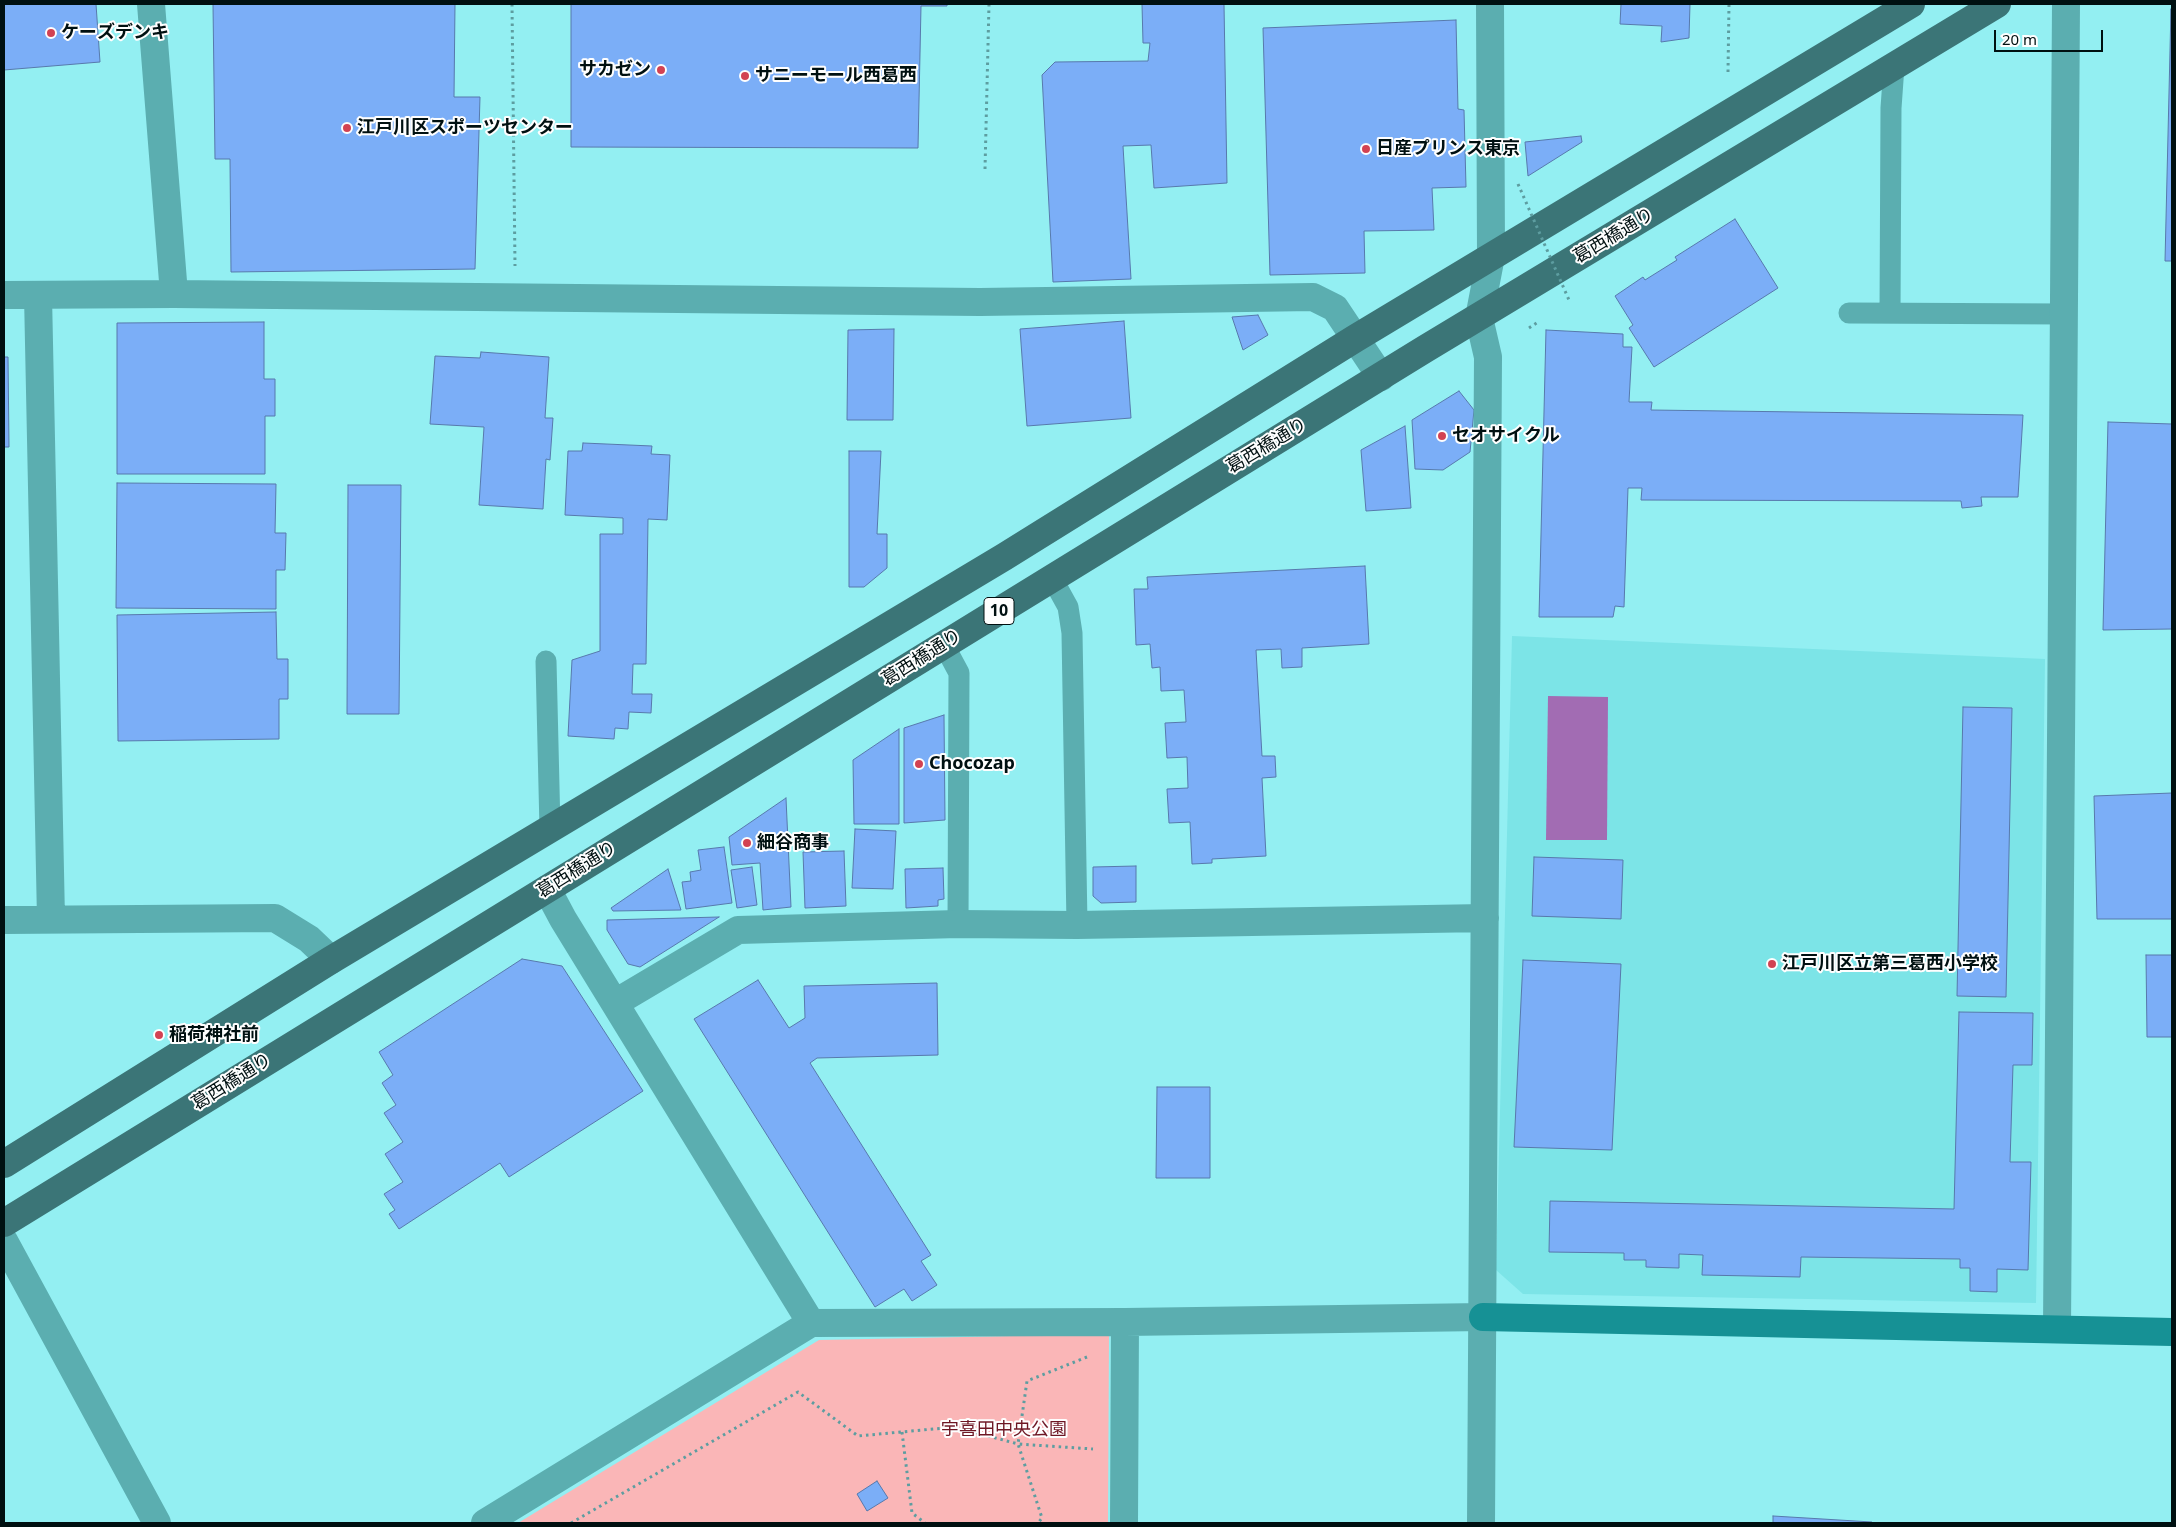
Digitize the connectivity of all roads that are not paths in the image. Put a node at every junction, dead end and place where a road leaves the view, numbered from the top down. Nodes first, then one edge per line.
1 (151, 4) edge
2 (1490, 4) edge
3 (1911, 4) edge
4 (1997, 4) edge
5 (2066, 4) edge
6 (1894, 66) junction
7 (1491, 256) junction
8 (174, 294) junction
9 (4, 295) edge
10 (38, 295) junction
11 (1849, 313) dead end
12 (1890, 313) junction
13 (2065, 314) junction
14 (1480, 318) junction
15 (1356, 338) junction
16 (1381, 377) junction
17 (1052, 578) junction
18 (944, 645) junction
19 (546, 661) dead end
20 (550, 829) junction
21 (547, 889) junction
22 (1485, 918) junction
23 (51, 919) junction
24 (4, 920) edge
25 (958, 924) junction
26 (1077, 925) junction
27 (331, 960) junction
28 (616, 1003) junction
29 (4, 1164) edge
30 (4, 1223) edge
31 (4, 1241) edge
32 (1484, 1317) junction
33 (1125, 1322) junction
34 (811, 1323) junction
35 (2058, 1329) junction
36 (2172, 1332) edge
37 (157, 1523) edge
38 (485, 1523) edge
39 (1124, 1523) edge
40 (1481, 1523) edge

1 - 8 street
2 - 7 street
3 - 7 main road, 10
4 - 6 main road, 葛西橋通り / 10
5 - 13 street
6 - 12 lane
6 - 14 main road, 葛西橋通り / 10
7 - 14 street
7 - 15 main road, 10
8 - 10 street
8 - 15 street
9 - 10 street
10 - 23 street
11 - 12 lane
12 - 13 lane
13 - 35 street
14 - 16 main road, 葛西橋通り / 10
14 - 22 street
15 - 16 street
15 - 20 main road, 10
16 - 17 main road, 葛西橋通り / 10
17 - 18 main road, 葛西橋通り / 10
17 - 26 lane
18 - 21 main road, 葛西橋通り / 10
18 - 25 lane
19 - 20 lane
20 - 27 main road, 10
21 - 28 street
21 - 30 main road, 葛西橋通り / 10
22 - 26 street
22 - 32 street
23 - 24 street
23 - 27 street
25 - 26 street
25 - 28 street
27 - 29 main road, 10
28 - 34 street
31 - 37 street
32 - 33 street
32 - 35 street
32 - 40 street
33 - 34 street
33 - 39 street
34 - 38 street
35 - 36 street

